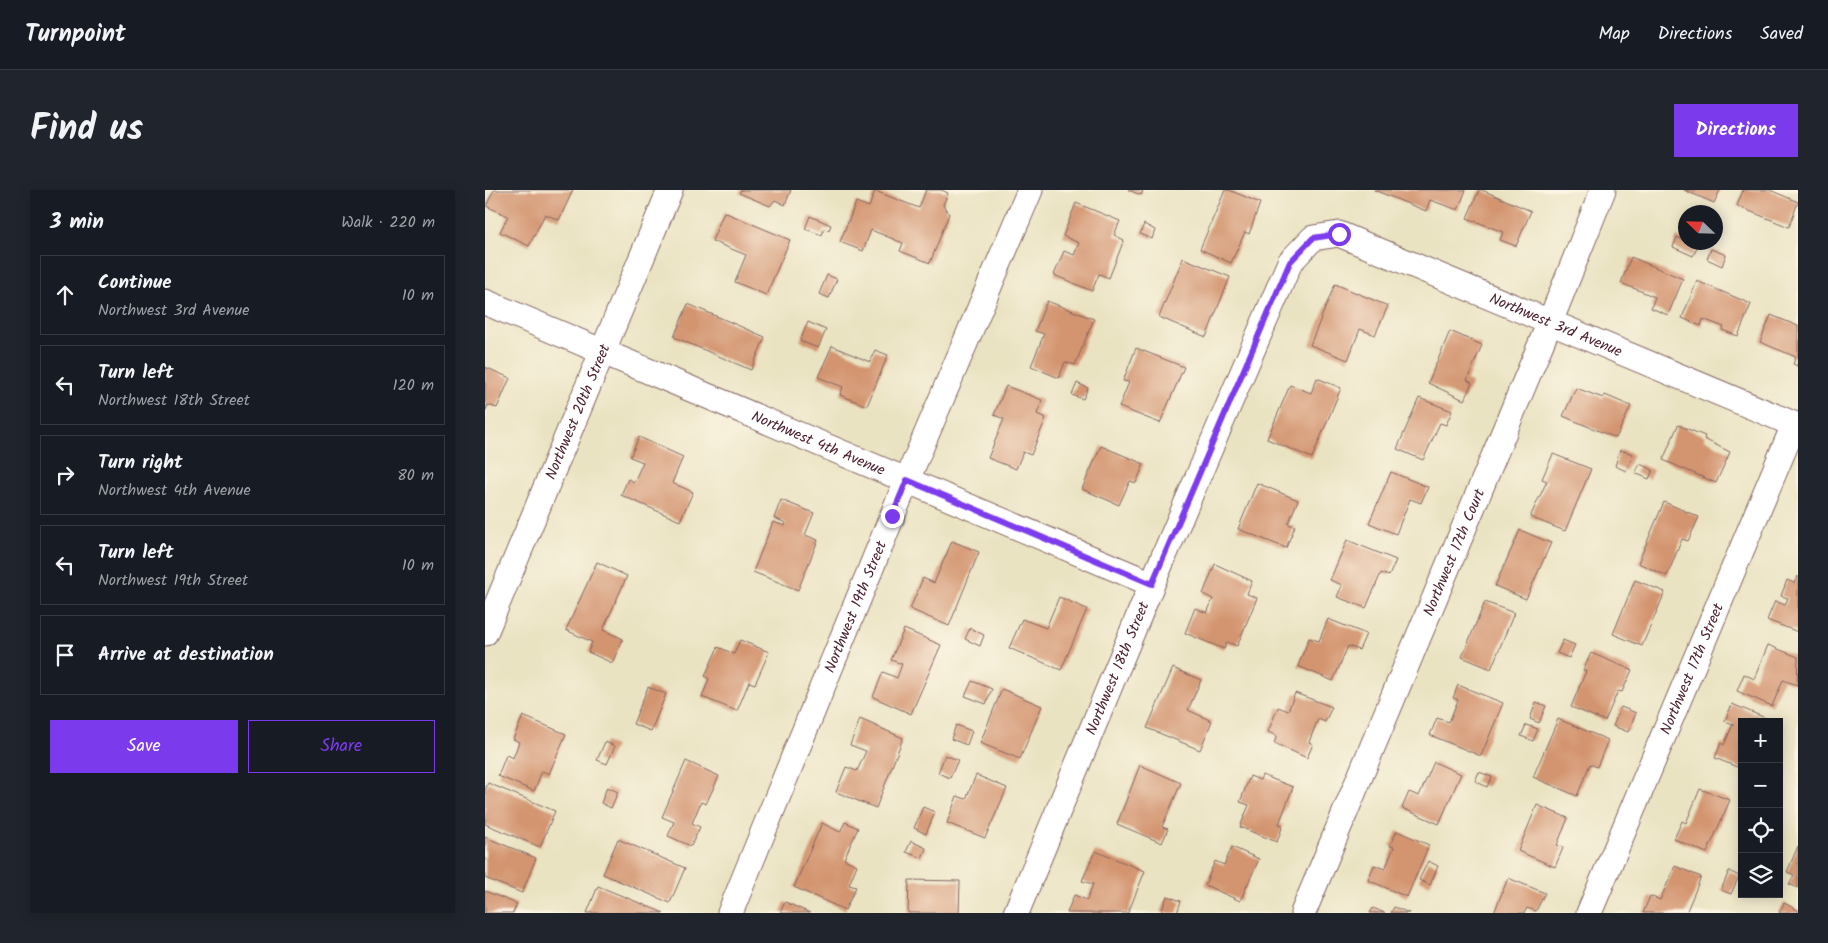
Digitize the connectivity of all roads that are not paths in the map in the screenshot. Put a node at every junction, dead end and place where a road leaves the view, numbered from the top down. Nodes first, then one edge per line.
1 (669, 190) edge
2 (1030, 190) edge
3 (1603, 190) edge
4 (1313, 238) joint
5 (485, 302) edge
6 (1550, 322) junction
7 (602, 351) junction
8 (1796, 426) edge
9 (907, 480) junction
10 (1152, 584) junction
11 (485, 633) edge
12 (730, 913) edge
13 (1016, 913) edge
14 (1303, 913) edge
15 (1589, 913) edge

1 - 7 street, Northwest 20th Street
2 - 9 street, Northwest 19th Street
3 - 6 street, Northwest 17th Court
4 - 6 street, Northwest 3rd Avenue
4 - 10 street, Northwest 18th Street
5 - 7 street, Northwest 4th Avenue
6 - 8 street, Northwest 3rd Avenue
6 - 14 street, Northwest 17th Court
7 - 9 street, Northwest 4th Avenue
7 - 11 street, Northwest 20th Street
8 - 15 street, Northwest 17th Street
9 - 10 street, Northwest 4th Avenue
9 - 12 street, Northwest 19th Street
10 - 13 street, Northwest 18th Street

